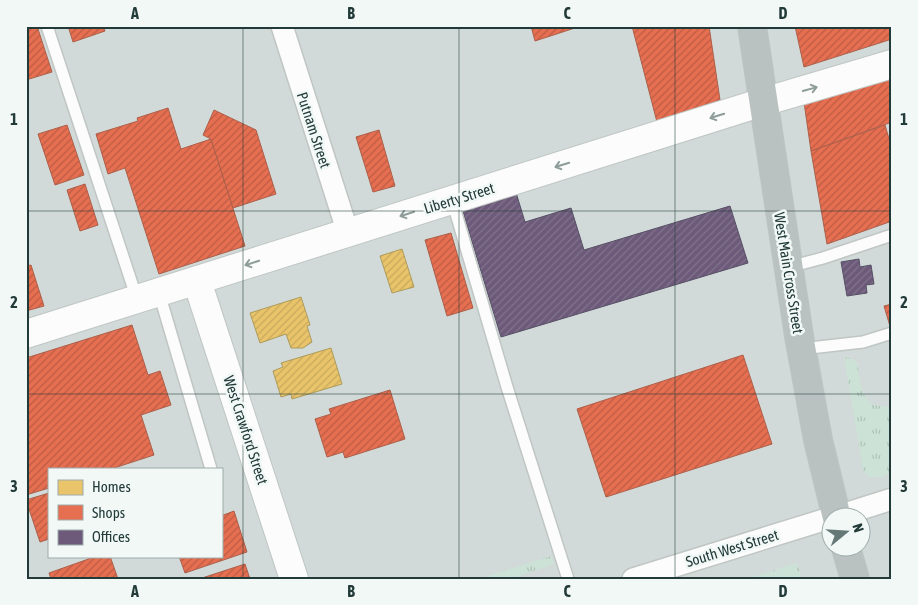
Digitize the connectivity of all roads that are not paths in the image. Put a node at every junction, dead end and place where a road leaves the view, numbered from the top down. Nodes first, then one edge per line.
1 (47, 26) edge
2 (282, 26) edge
3 (752, 26) edge
4 (892, 64) edge
5 (763, 102) junction
6 (452, 200) junction
7 (348, 233) junction
8 (892, 235) edge
9 (789, 268) junction
10 (198, 281) junction
11 (148, 296) junction
12 (892, 333) edge
13 (26, 334) edge
14 (802, 349) junction
15 (211, 468) edge
16 (892, 499) edge
17 (832, 508) edge
18 (863, 508) edge
19 (820, 521) edge
20 (849, 558) edge
21 (294, 579) edge
22 (568, 579) edge
23 (633, 579) edge
24 (855, 579) edge

1 - 11 lane
2 - 7 street, Putnam Street
3 - 5 highway, West Main Cross Street
5 -> 4 street, Liberty Street
5 -> 6 street, Liberty Street
5 - 9 highway, West Main Cross Street
6 -> 7 street, Liberty Street
6 - 22 lane
7 -> 10 street, Liberty Street
8 - 9 lane
9 - 14 highway, West Main Cross Street
10 - 11 street, Liberty Street
10 - 21 street, West Crawford Street
11 - 13 street, Liberty Street
11 - 15 lane
12 - 14 lane
14 - 17 highway, West Main Cross Street
16 - 18 street, South West Street
19 - 23 street, South West Street
20 - 24 highway

